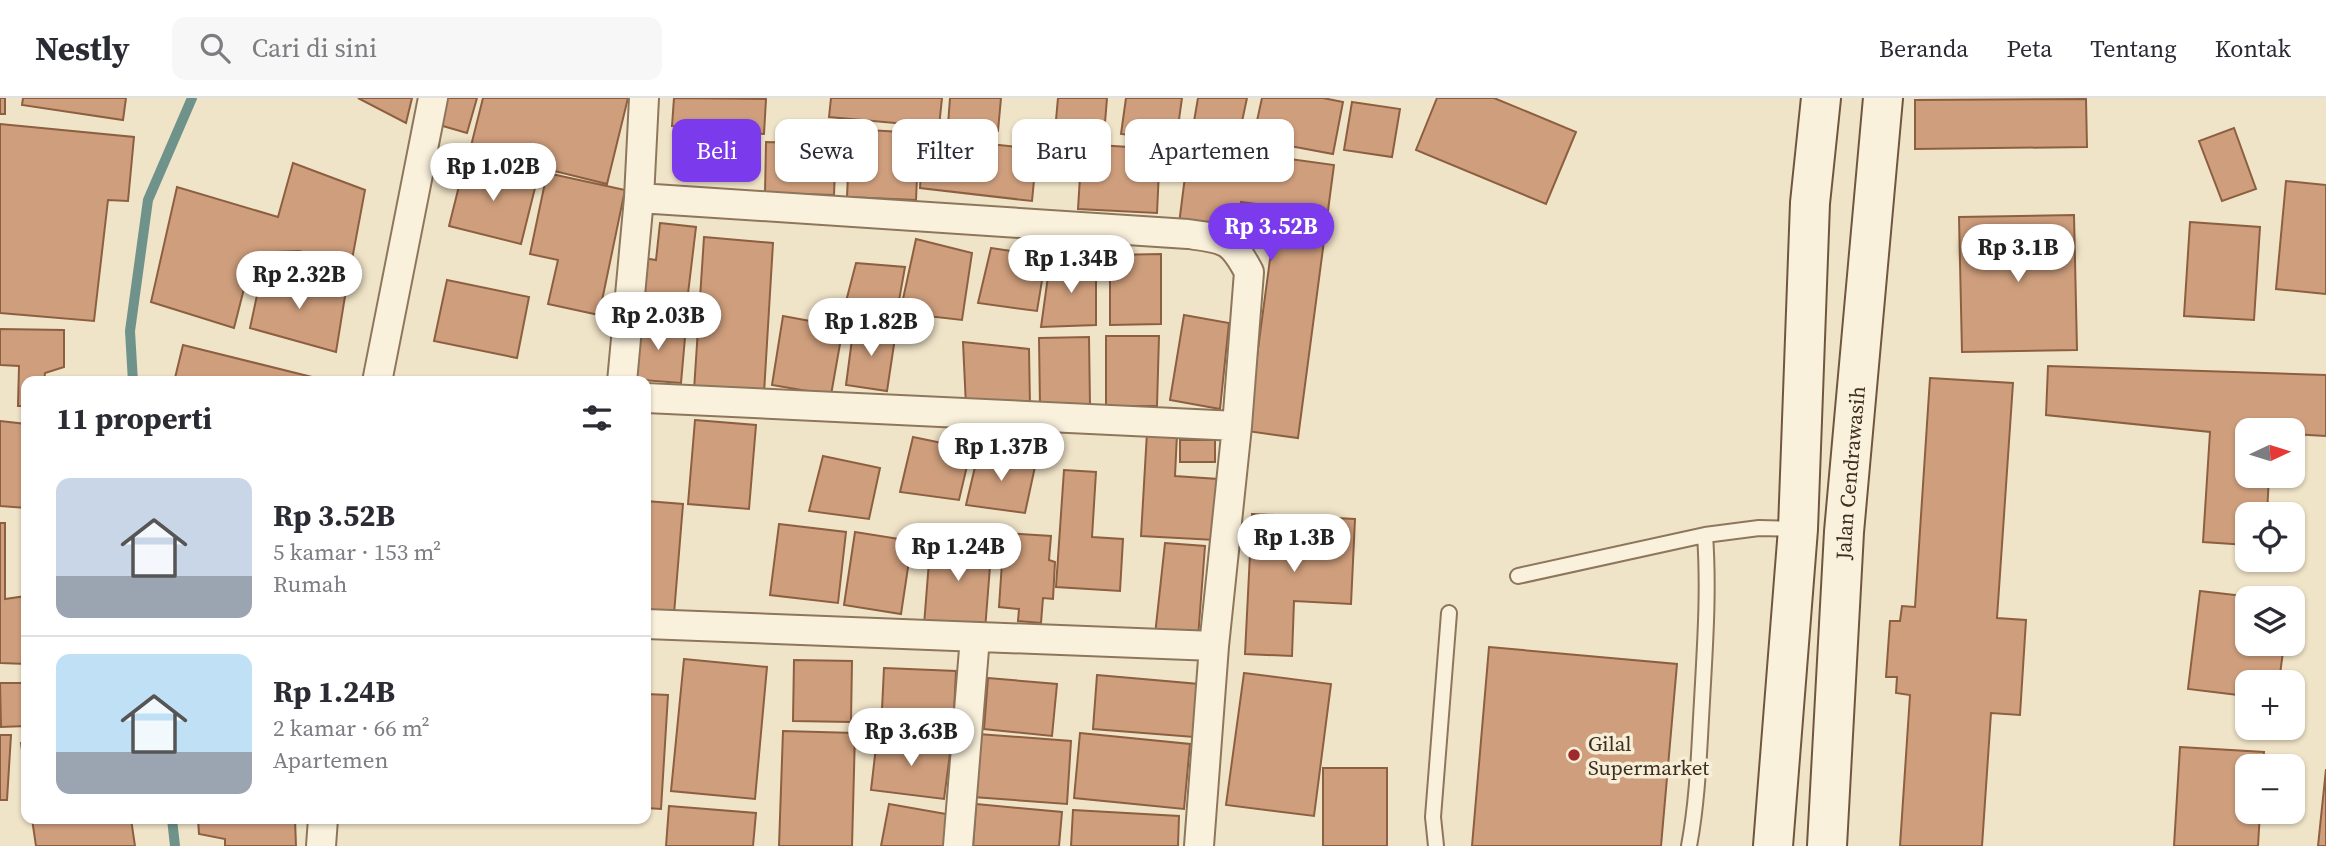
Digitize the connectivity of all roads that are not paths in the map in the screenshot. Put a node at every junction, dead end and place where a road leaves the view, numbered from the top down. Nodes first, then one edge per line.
1 (433, 98) edge
2 (644, 98) edge
3 (1821, 98) edge
4 (1883, 98) edge
5 (639, 198) junction
6 (378, 376) edge
7 (623, 376) edge
8 (651, 398) edge
9 (1237, 426) junction
10 (1798, 529) junction
11 (1705, 535) junction
12 (1518, 576) dead end
13 (1449, 613) dead end
14 (651, 624) edge
15 (975, 637) junction
16 (1214, 646) junction
17 (1781, 729) junction
18 (1832, 738) junction
19 (323, 824) edge
20 (321, 846) edge
21 (958, 846) edge
22 (1199, 846) edge
23 (1436, 846) edge
24 (1689, 846) edge
25 (1773, 846) edge
26 (1827, 846) edge

1 - 6 street
2 - 5 street
3 - 10 main road
4 - 18 main road, Jalan Cendrawasih
5 - 7 street
5 - 9 street
8 - 9 street
9 - 16 street
10 - 11 lane
10 - 17 main road
11 - 12 lane
11 - 24 lane
13 - 23 lane
14 - 15 street
15 - 16 street
15 - 21 street
16 - 22 street
17 - 18 main road
17 - 25 main road
18 - 26 main road, Jalan Cendrawasih
19 - 20 street

